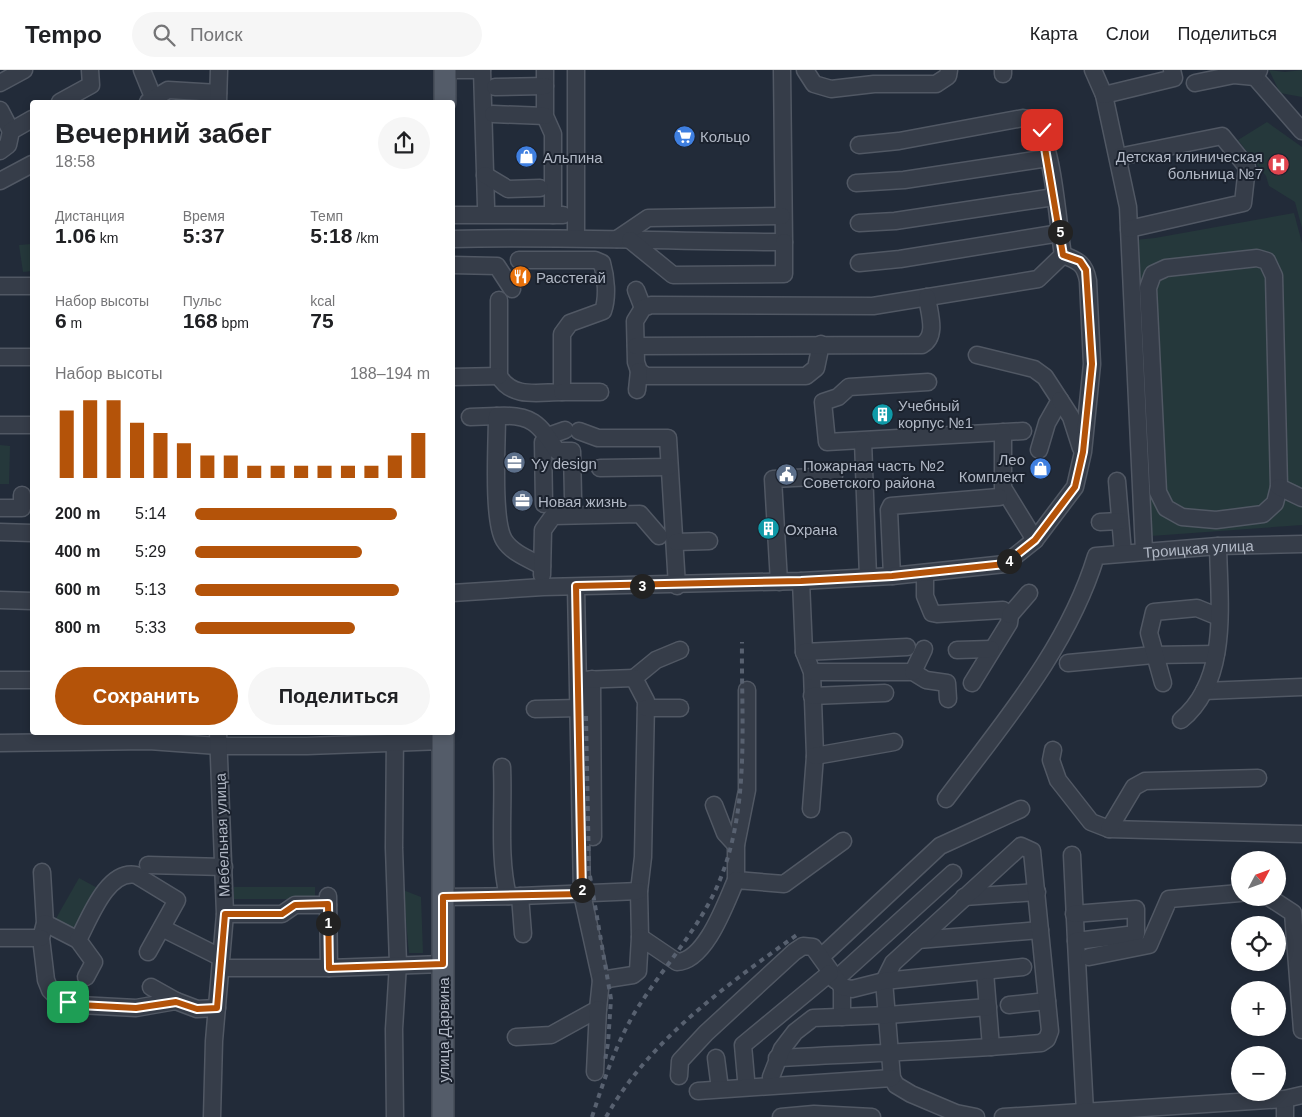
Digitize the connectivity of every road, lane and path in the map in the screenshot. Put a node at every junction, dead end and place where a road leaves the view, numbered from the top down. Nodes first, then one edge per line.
1 (24, 70) edge
2 (90, 70) edge
3 (142, 70) edge
4 (219, 70) edge
5 (445, 70) edge
6 (482, 70) edge
7 (576, 70) edge
8 (782, 70) edge
9 (805, 70) edge
10 (949, 70) edge
11 (1093, 70) edge
12 (1172, 70) edge
13 (1257, 74) edge
14 (875, 77) edge
15 (545, 78) edge
16 (0, 83) edge
17 (1196, 83) dead end
18 (495, 87) dead end
19 (1104, 95) junction
20 (218, 98) edge
21 (63, 100) edge
22 (153, 100) edge
23 (154, 100) edge
24 (445, 100) edge
25 (0, 110) edge
26 (493, 114) dead end
27 (545, 116) junction
28 (30, 120) edge
29 (11, 131) junction
30 (1302, 131) edge
31 (859, 145) dead end
32 (0, 151) edge
33 (1118, 157) junction
34 (1048, 158) junction
35 (30, 165) edge
36 (485, 175) junction
37 (0, 181) edge
38 (856, 183) dead end
39 (540, 188) dead end
40 (1054, 197) junction
41 (486, 206) dead end
42 (455, 215) edge
43 (552, 215) junction
44 (576, 215) junction
45 (782, 216) junction
46 (859, 222) dead end
47 (1128, 229) junction
48 (1060, 233) junction
49 (576, 238) junction
50 (623, 239) junction
51 (455, 240) edge
52 (784, 242) junction
53 (1063, 255) junction
54 (519, 260) dead end
55 (859, 263) dead end
56 (455, 265) edge
57 (0, 286) edge
58 (30, 286) edge
59 (512, 289) dead end
60 (636, 290) dead end
61 (927, 297) junction
62 (499, 300) dead end
63 (643, 308) junction
64 (821, 344) junction
65 (636, 346) junction
66 (977, 355) dead end
67 (0, 357) edge
68 (30, 357) edge
69 (640, 371) junction
70 (499, 376) junction
71 (455, 377) edge
72 (928, 382) dead end
73 (637, 390) dead end
74 (562, 392) junction
75 (600, 392) dead end
76 (1060, 400) junction
77 (497, 416) junction
78 (470, 417) dead end
79 (0, 425) edge
80 (30, 425) edge
81 (1023, 431) dead end
82 (1003, 432) junction
83 (548, 436) junction
84 (863, 441) junction
85 (1039, 450) dead end
86 (1083, 452) junction
87 (669, 467) junction
88 (600, 468) dead end
89 (834, 476) dead end
90 (1117, 481) dead end
91 (1279, 487) junction
92 (22, 495) dead end
93 (573, 497) dead end
94 (999, 497) dead end
95 (1302, 498) edge
96 (544, 504) dead end
97 (0, 508) edge
98 (1120, 520) junction
99 (1100, 522) dead end
100 (0, 532) edge
101 (30, 533) edge
102 (658, 536) dead end
103 (1035, 540) junction
104 (709, 541) dead end
105 (676, 542) junction
106 (1302, 544) edge
107 (1218, 546) junction
108 (1144, 551) junction
109 (1123, 553) junction
110 (542, 566) junction
111 (924, 573) junction
112 (892, 576) junction
113 (868, 577) junction
114 (801, 581) junction
115 (779, 582) junction
116 (576, 586) junction
117 (677, 586) junction
118 (542, 587) junction
119 (1028, 593) dead end
120 (455, 594) edge
121 (0, 600) edge
122 (30, 601) edge
123 (1010, 615) junction
124 (1219, 617) junction
125 (907, 647) dead end
126 (924, 649) dead end
127 (992, 649) junction
128 (680, 650) dead end
129 (956, 650) dead end
130 (804, 652) junction
131 (1216, 654) junction
132 (1153, 655) junction
133 (1068, 663) dead end
134 (812, 672) junction
135 (912, 672) junction
136 (634, 678) junction
137 (585, 679) junction
138 (0, 680) edge
139 (30, 680) edge
140 (972, 683) dead end
141 (1163, 683) dead end
142 (1302, 687) edge
143 (747, 690) dead end
144 (1204, 691) junction
145 (885, 693) dead end
146 (812, 696) junction
147 (948, 699) dead end
148 (579, 708) junction
149 (646, 708) junction
150 (680, 708) dead end
151 (535, 709) dead end
152 (1182, 720) dead end
153 (395, 737) edge
154 (443, 737) edge
155 (218, 739) edge
156 (894, 742) dead end
157 (0, 743) edge
158 (1053, 750) dead end
159 (815, 756) junction
160 (502, 767) dead end
161 (1258, 778) dead end
162 (946, 799) dead end
163 (714, 806) dead end
164 (811, 809) dead end
165 (1021, 809) dead end
166 (1109, 829) junction
167 (1302, 834) edge
168 (593, 837) dead end
169 (843, 841) dead end
170 (736, 845) junction
171 (1072, 855) dead end
172 (148, 865) dead end
173 (224, 867) junction
174 (42, 872) dead end
175 (953, 873) dead end
176 (736, 880) junction
177 (639, 890) junction
178 (1037, 892) junction
179 (582, 894) junction
180 (1231, 894) edge
181 (514, 896) junction
182 (443, 897) junction
183 (964, 897) junction
184 (1297, 910) edge
185 (225, 914) junction
186 (1074, 914) junction
187 (162, 928) junction
188 (1040, 930) junction
189 (43, 931) junction
190 (523, 934) dead end
191 (640, 937) junction
192 (0, 938) edge
193 (78, 940) junction
194 (918, 940) junction
195 (1076, 941) junction
196 (148, 952) dead end
197 (821, 957) junction
198 (1090, 957) dead end
199 (225, 962) junction
200 (398, 964) junction
201 (443, 964) junction
202 (1023, 967) dead end
203 (329, 968) junction
204 (985, 972) junction
205 (86, 977) dead end
206 (1300, 979) edge
207 (601, 980) junction
208 (836, 980) junction
209 (884, 981) junction
210 (151, 987) dead end
211 (1047, 1001) junction
212 (176, 1002) junction
213 (1008, 1006) dead end
214 (988, 1007) junction
215 (217, 1008) junction
216 (598, 1009) junction
217 (888, 1015) junction
218 (842, 1017) junction
219 (1302, 1030) edge
220 (516, 1037) dead end
221 (990, 1047) junction
222 (890, 1052) junction
223 (716, 1058) dead end
224 (777, 1058) junction
225 (595, 1072) dead end
226 (679, 1076) dead end
227 (771, 1077) dead end
228 (892, 1078) junction
229 (746, 1079) dead end
230 (720, 1089) junction
231 (698, 1091) dead end
232 (1302, 1095) edge
233 (1286, 1099) edge
234 (1259, 1101) edge
235 (1285, 1101) edge
236 (1085, 1112) junction
237 (1104, 1113) edge
238 (955, 1115) edge
239 (1038, 1115) edge
240 (212, 1117) edge
241 (395, 1117) edge
242 (442, 1117) edge
243 (781, 1117) edge
244 (872, 1117) edge
245 (976, 1117) edge
246 (1003, 1117) edge
247 (1285, 1117) edge

1 - 16 street
2 - 21 street
3 - 22 street
4 - 20 street
5 - 6 street
5 - 24 main road
6 - 36 street
7 - 44 street
8 - 45 street
9 - 14 street
10 - 14 street
11 - 19 street
12 - 19 street
13 - 17 street
13 - 30 street
15 - 18 street
15 - 27 street
19 - 33 street
20 - 23 street
25 - 29 street
26 - 27 street
27 - 43 street
28 - 29 street
29 - 32 street
31 - 34 street
33 - 47 street
33 - 47 street
34 - 38 street
34 - 40 street
35 - 37 street
36 - 39 street
36 - 41 street
40 - 46 street
40 - 48 street
42 - 43 street
43 - 44 street
44 - 49 street
45 - 50 street
45 - 52 street
47 - 108 street
48 - 53 street
48 - 55 street
49 - 50 street
49 - 51 street
50 - 52 street
50 - 52 street
53 - 61 street
53 - 86 street
54 - 74 street
56 - 59 street
57 - 58 street
60 - 63 street
61 - 63 street
61 - 64 street
62 - 70 street
63 - 65 street
64 - 65 street
64 - 69 street
65 - 69 street
66 - 76 street
67 - 68 street
69 - 73 street
70 - 71 street
70 - 74 street
72 - 84 street
74 - 75 street
76 - 85 street
76 - 86 street
77 - 78 street
77 - 83 street
77 - 110 street
79 - 80 street
81 - 82 street
82 - 84 street
82 - 103 street
83 - 87 street
83 - 93 street
83 - 96 street
84 - 113 street
86 - 103 street
87 - 88 street
87 - 105 street
89 - 115 street
90 - 98 street
91 - 91 street
91 - 95 street
92 - 97 street
94 - 112 street
98 - 99 street
98 - 109 street
100 - 101 street
102 - 110 street
103 - 111 street
104 - 105 street
105 - 117 street
106 - 107 street, Троицкая улица
107 - 108 street, Троицкая улица
107 - 124 street
108 - 109 street, Троицкая улица
109 - 162 street, Троицкая улица
110 - 118 street
111 - 112 street
111 - 123 street
112 - 113 street
113 - 114 street
114 - 115 street
114 - 130 street
115 - 117 street
116 - 117 street
116 - 118 street
116 - 137 street
118 - 120 street
119 - 123 street
121 - 122 street
123 - 127 street
124 - 131 street
124 - 132 street
125 - 130 street
126 - 135 street
127 - 129 street
127 - 140 street
128 - 136 street
130 - 134 street
131 - 132 street
131 - 144 street
132 - 133 street
132 - 141 street
134 - 135 street
134 - 146 street
135 - 147 street
136 - 137 street
136 - 149 street
137 - 148 street
137 - 168 street
138 - 139 street
142 - 144 street
143 - 170 street
144 - 152 street
145 - 146 street
146 - 159 street
148 - 151 street
148 - 179 street
149 - 150 street
149 - 177 street
153 - 154 street
153 - 155 street
153 - 200 street
154 - 182 main road, улица Дарвина
155 - 157 street
155 - 173 street, Мебельная улица
156 - 159 street
158 - 166 street
159 - 164 street
160 - 181 street
161 - 166 street
163 - 170 street
165 - 197 street
166 - 167 street
169 - 176 street
170 - 176 street
171 - 186 street
172 - 173 street
173 - 185 street, Мебельная улица
174 - 189 street
175 - 208 street
176 - 191 street
177 - 179 street
177 - 191 street
178 - 183 street
178 - 183 street
178 - 188 street
179 - 181 street
179 - 207 street
180 - 198 street
181 - 182 street
181 - 190 street
182 - 201 main road, улица Дарвина
183 - 194 street
184 - 206 street
185 - 199 street, Мебельная улица
185 - 203 street
186 - 195 street
186 - 195 street
187 - 193 street
187 - 196 street
187 - 199 street
188 - 194 street
188 - 211 street
189 - 192 street
189 - 193 street
189 - 212 street
191 - 207 street
193 - 205 street
194 - 209 street
195 - 236 street
197 - 208 street
197 - 226 street
199 - 203 street
199 - 215 street, Мебельная улица
200 - 201 street
200 - 203 street
200 - 241 street
201 - 242 main road, улица Дарвина
202 - 204 street
204 - 209 street
204 - 214 street
206 - 219 street
207 - 216 street
208 - 209 street
208 - 218 street
208 - 229 street
209 - 217 street
210 - 212 street
211 - 213 street
211 - 221 street
212 - 215 street
214 - 217 street
214 - 221 street
215 - 240 street, Мебельная улица
216 - 220 street
216 - 225 street
217 - 218 street
217 - 222 street
218 - 224 street
221 - 222 street
222 - 224 street
222 - 228 street
223 - 230 street
224 - 227 street
228 - 230 street
228 - 238 street
230 - 231 street
232 - 233 street
234 - 237 street
235 - 247 street
236 - 237 street
236 - 239 street
238 - 245 street
239 - 246 street
243 - 244 street

